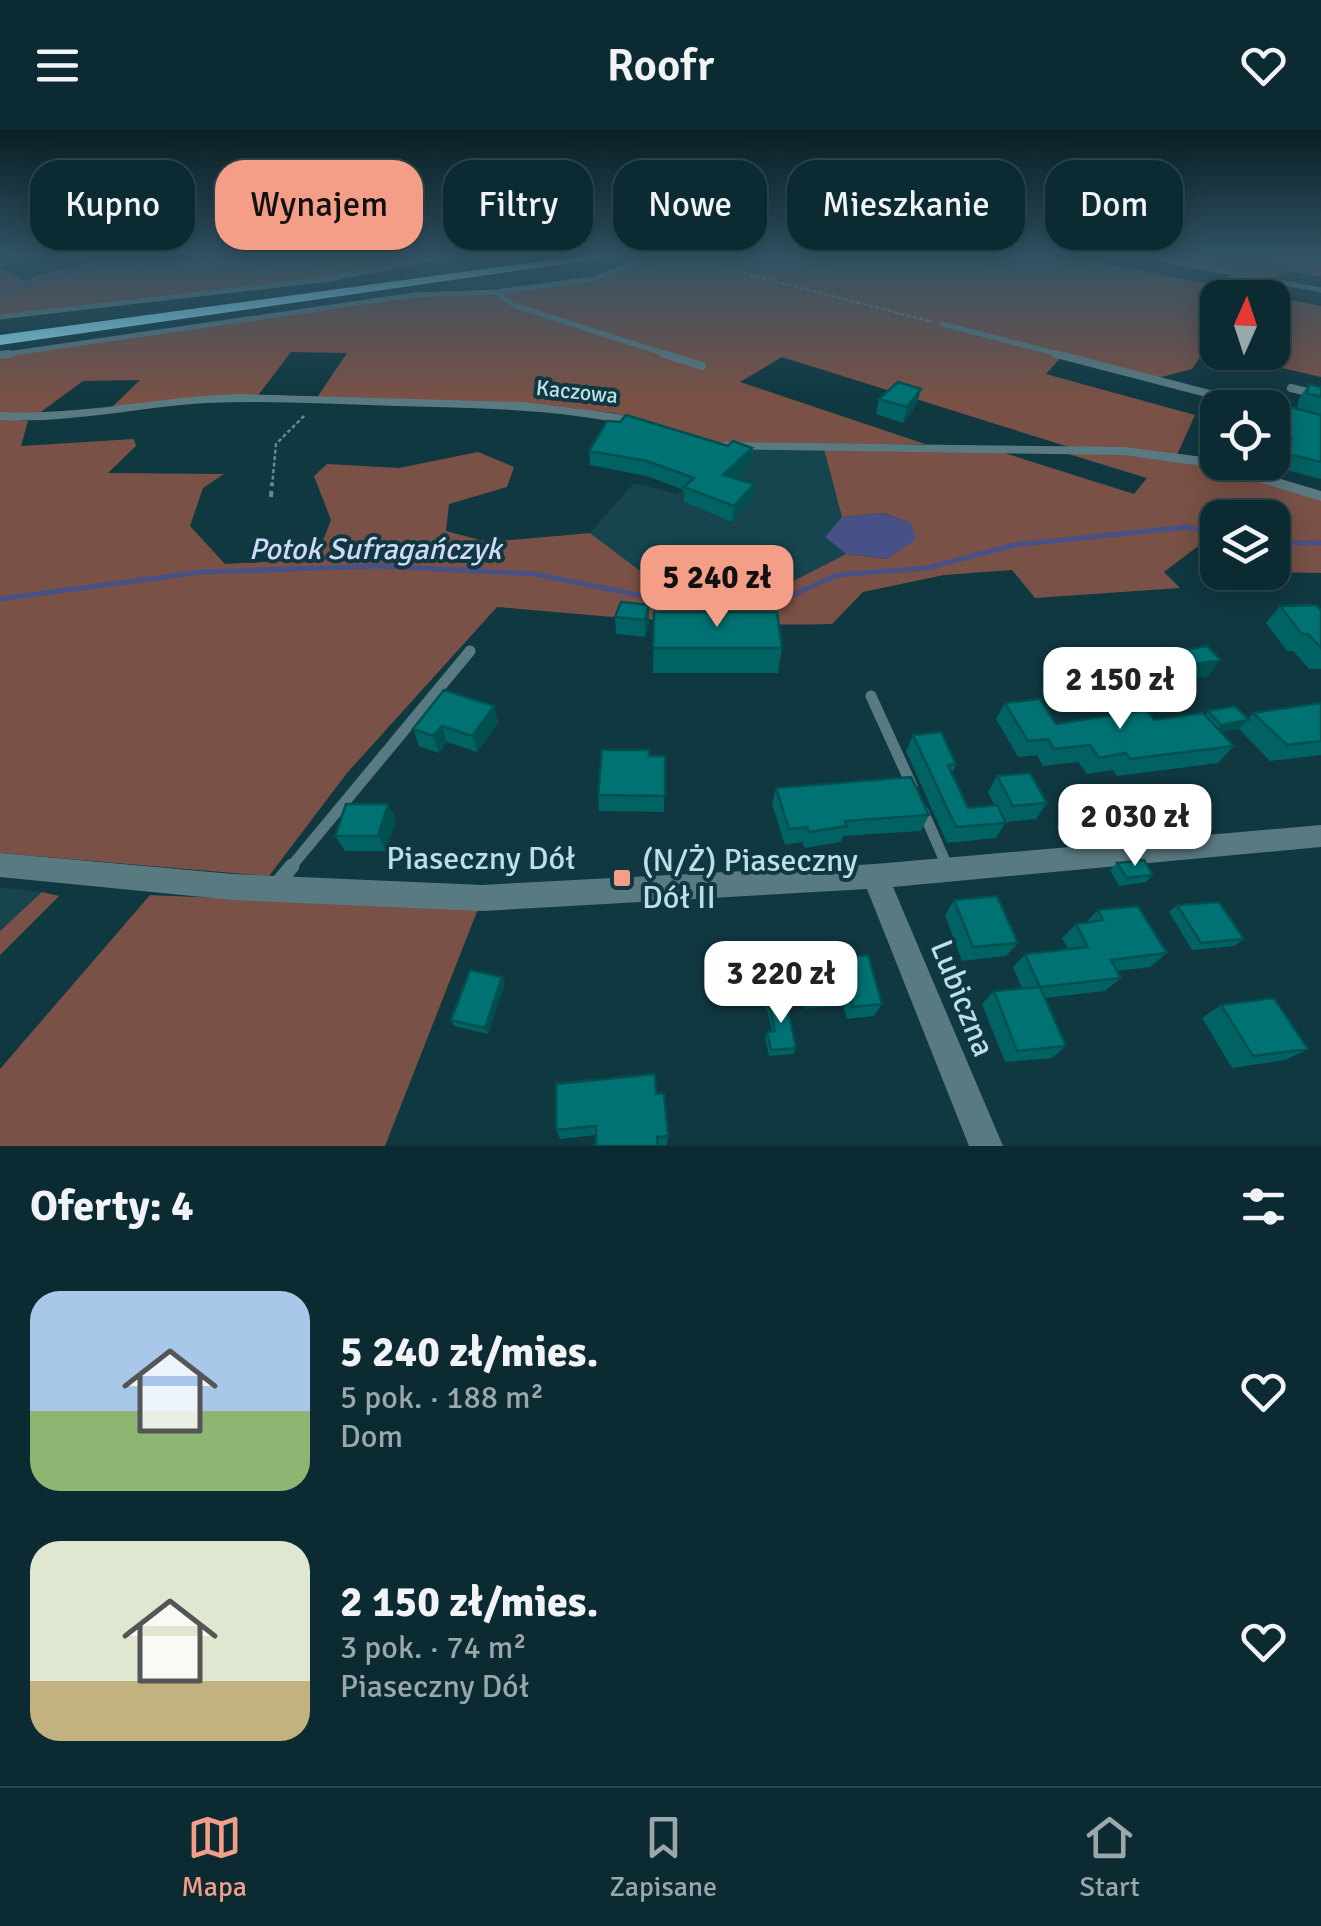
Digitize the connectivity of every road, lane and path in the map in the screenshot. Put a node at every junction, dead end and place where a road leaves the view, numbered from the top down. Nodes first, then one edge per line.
1 (126, 302) edge
2 (195, 302) edge
3 (285, 302) edge
4 (363, 302) edge
5 (511, 302) edge
6 (858, 302) edge
7 (0, 317) edge
8 (942, 324) joint
9 (0, 328) edge
10 (0, 342) edge
11 (0, 355) edge
12 (702, 366) dead end
13 (1292, 388) dead end
14 (1200, 391) edge
15 (1321, 396) edge
16 (327, 400) junction
17 (0, 416) edge
18 (668, 431) edge
19 (706, 441) edge
20 (1321, 496) edge
21 (271, 497) dead end
22 (470, 651) dead end
23 (871, 696) dead end
24 (1321, 836) edge
25 (0, 865) edge
26 (949, 870) junction
27 (875, 876) junction
28 (273, 888) junction
29 (986, 1146) edge

1 - 7 lane
2 - 9 highway
3 - 10 highway
4 - 11 lane
5 - 12 lane
6 - 8 path
8 - 14 lane
13 - 15 lane
16 - 17 street, Kaczowa
16 - 18 street, Kaczowa
16 - 21 path
19 - 20 street
22 - 28 lane
23 - 26 lane
24 - 26 street, Piaseczny Dół
25 - 28 street, Piaseczny Dół
26 - 27 street, Piaseczny Dół
27 - 28 street, Piaseczny Dół
27 - 29 street, Lubiczna

